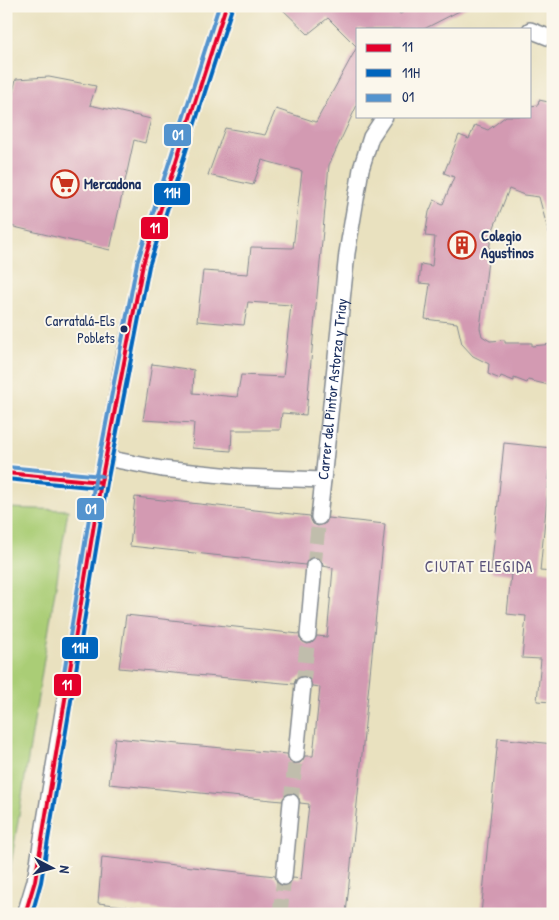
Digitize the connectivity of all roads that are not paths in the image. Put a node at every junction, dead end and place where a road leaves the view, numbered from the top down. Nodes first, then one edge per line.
1 (226, 6) edge
2 (532, 31) edge
3 (553, 39) edge
4 (384, 118) edge
5 (106, 458) junction
6 (6, 473) edge
7 (323, 480) junction
8 (101, 482) junction
9 (319, 517) tunnel mouth
10 (314, 566) tunnel mouth
11 (308, 635) tunnel mouth
12 (303, 685) tunnel mouth
13 (296, 755) tunnel mouth
14 (292, 802) tunnel mouth
15 (284, 877) tunnel mouth
16 (26, 914) edge

1 - 5 street
2 - 3 street
4 - 7 street, Carrer del Pintor Astorza y Triay
5 - 7 street, Carrer del Pintor Astorza y Triay
5 - 8 street
6 - 8 street
7 - 9 street
8 - 16 street
10 - 11 street
12 - 13 street
14 - 15 street

